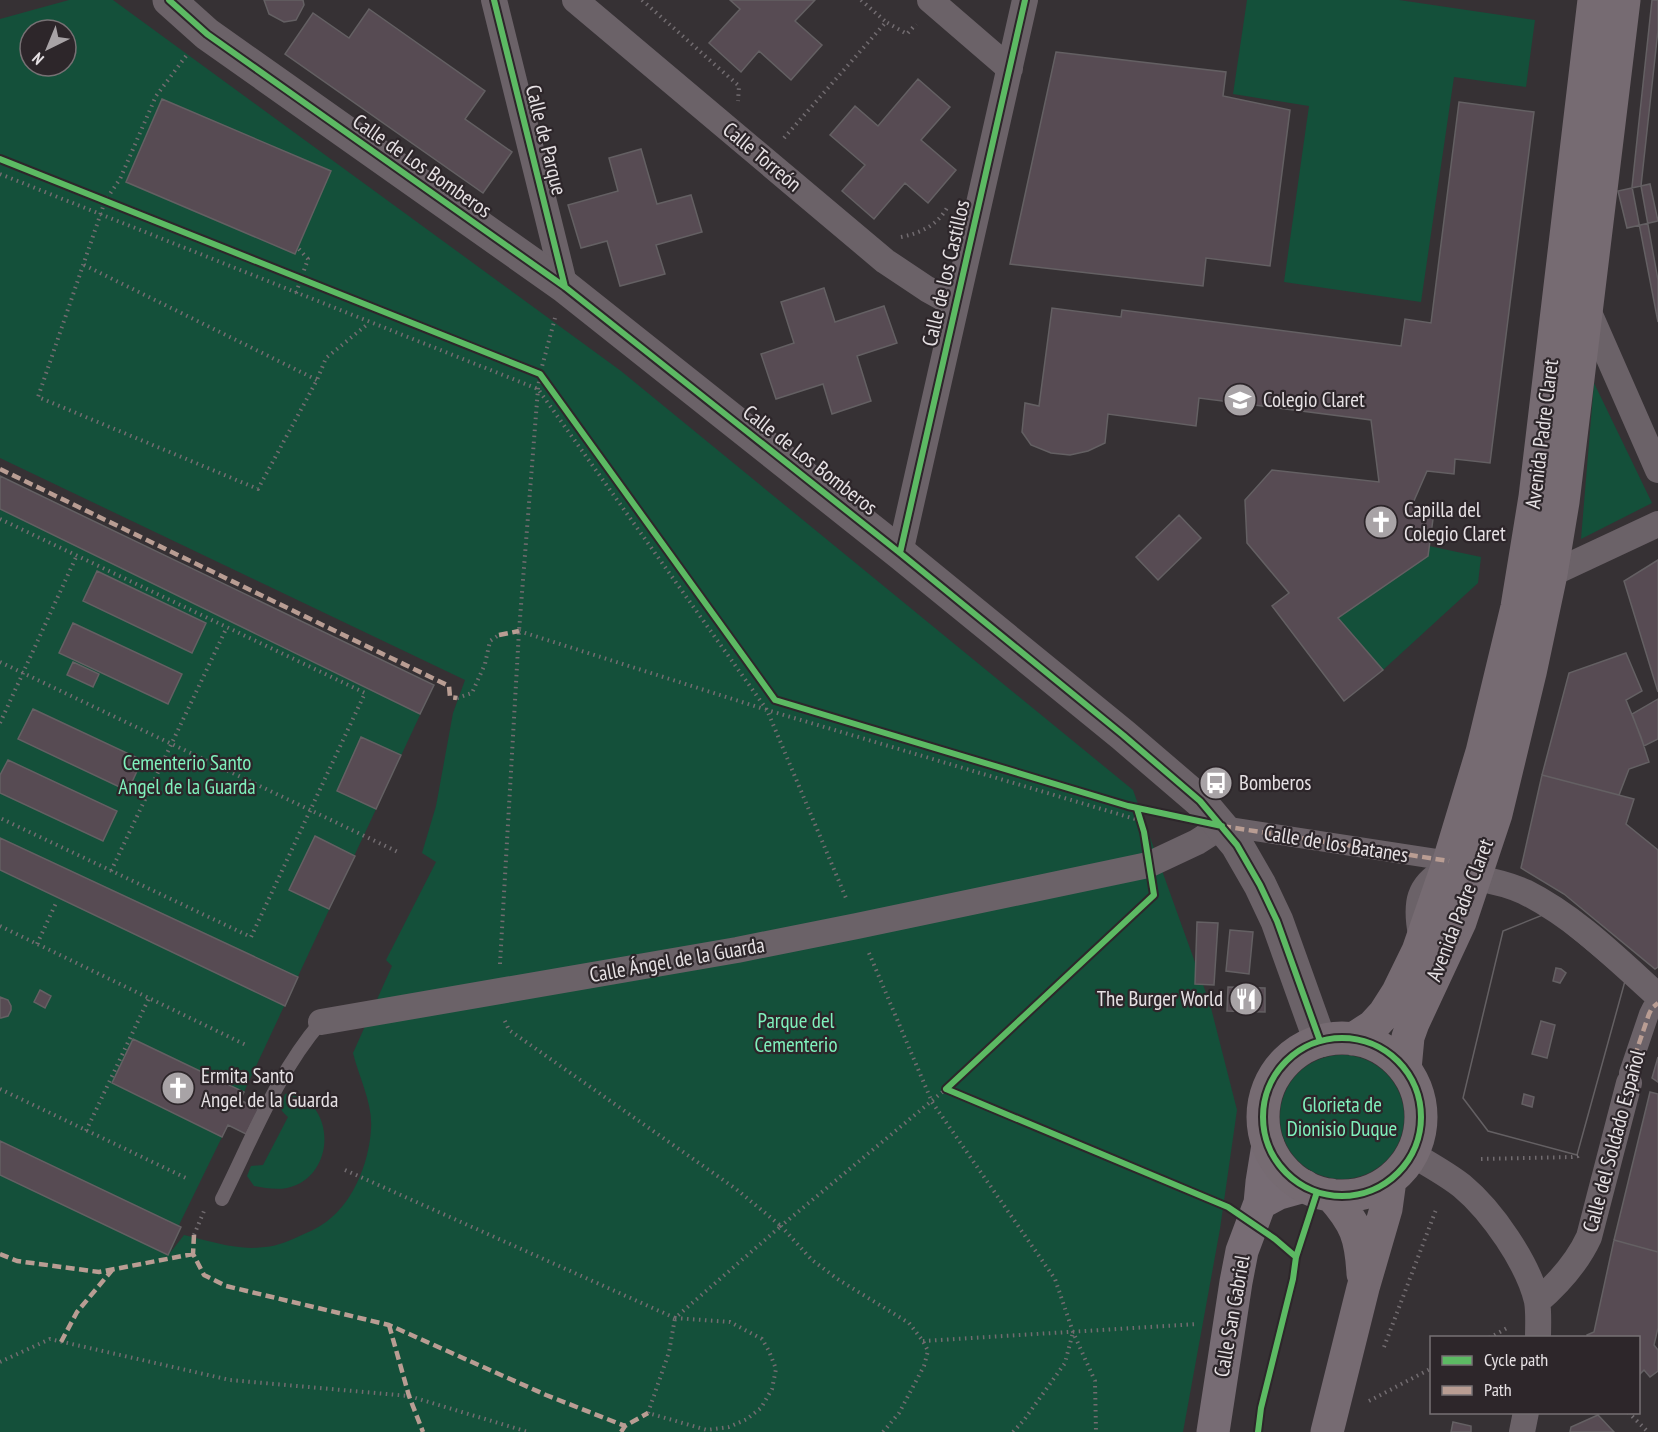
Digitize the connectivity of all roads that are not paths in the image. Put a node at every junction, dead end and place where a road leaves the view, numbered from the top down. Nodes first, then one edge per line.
1 (169, 0) edge
2 (494, 0) edge
3 (575, 0) edge
4 (1024, 0) edge
5 (1594, 0) edge
6 (1624, 0) edge
7 (925, 9) edge
8 (1010, 69) junction
9 (561, 299) junction
10 (956, 305) junction
11 (1587, 308) junction
12 (1658, 470) edge
13 (1658, 524) edge
14 (900, 553) junction
15 (1551, 574) junction
16 (1222, 826) junction
17 (1449, 861) junction
18 (1476, 878) junction
19 (1658, 996) edge
20 (1658, 1003) edge
21 (321, 1022) joint
22 (1353, 1039) junction
23 (1320, 1041) junction
24 (1405, 1069) junction
25 (1629, 1083) joint
26 (1268, 1144) junction
27 (1412, 1154) junction
28 (1390, 1180) junction
29 (1318, 1191) junction
30 (222, 1199) dead end
31 (1260, 1203) junction
32 (1363, 1288) junction
33 (1537, 1302) junction
34 (1538, 1336) edge
35 (1526, 1414) edge
36 (1213, 1432) edge
37 (1327, 1432) edge
38 (1522, 1432) edge

1 - 9 street, Calle de Los Bomberos
2 - 9 street, Calle de Parque
3 - 10 street, Calle Torreón
4 - 8 street, Calle de los Castillos
5 - 17 main road, Avenida Padre Claret
6 - 11 main road, Avenida Padre Claret
7 - 8 street
8 - 10 street, Calle de los Castillos
9 - 14 street, Calle de Los Bomberos
10 - 14 street, Calle de los Castillos
11 - 12 street
11 - 15 main road, Avenida Padre Claret
13 - 15 street
14 - 16 street, Calle de Los Bomberos
15 - 18 main road, Avenida Padre Claret
16 - 17 street, Calle de los Batanes
16 - 21 street, Calle Ángel de la Guarda
16 - 23 street, Calle de Los Bomberos
17 - 22 main road, Avenida Padre Claret
18 - 19 street
18 - 24 main road, Avenida Padre Claret
20 - 25 street, Calle del Soldado Español
21 - 30 lane, Calle Ángel de la Guarda
22 - 23 main road
22 - 24 main road
23 - 26 main road
24 - 27 main road
25 - 33 street, Calle del Soldado Español
26 - 29 main road
26 - 31 main road, Calle San Gabriel
27 - 28 main road
27 - 33 street
28 - 29 main road
28 - 32 main road
29 - 31 main road
29 - 32 main road
31 - 36 main road, Calle San Gabriel
32 - 37 main road
33 - 34 street
35 - 38 street

